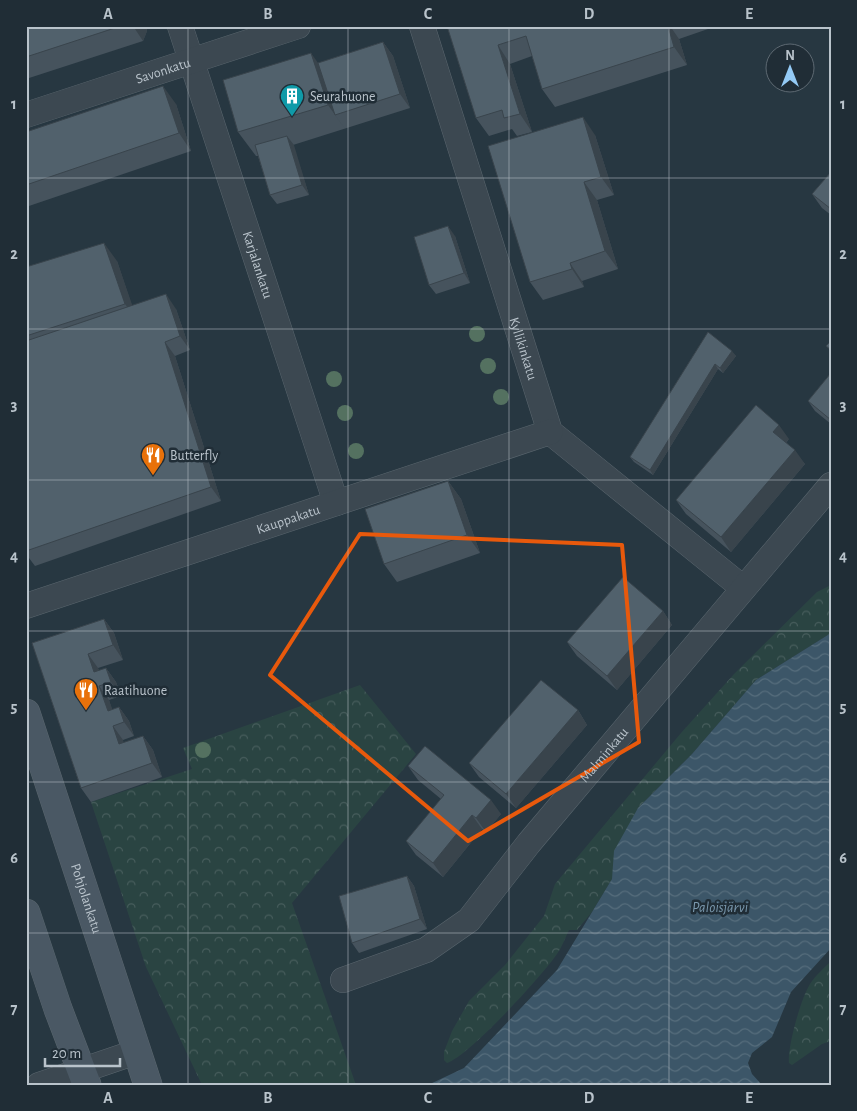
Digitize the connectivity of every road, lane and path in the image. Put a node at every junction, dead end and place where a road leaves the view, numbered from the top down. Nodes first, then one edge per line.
1 (180, 26) edge
2 (298, 26) edge
3 (422, 26) edge
4 (191, 60) junction
5 (26, 115) edge
6 (550, 432) junction
7 (831, 485) edge
8 (336, 503) junction
9 (743, 588) junction
10 (26, 606) edge
11 (26, 712) edge
12 (26, 913) edge
13 (343, 980) dead end
14 (136, 1052) junction
15 (84, 1077) edge
16 (39, 1085) edge
17 (148, 1085) edge

1 - 4 street, Karjalankatu
2 - 4 street, Savonkatu
3 - 6 street, Kyllikinkatu
4 - 5 street, Savonkatu
4 - 8 street, Karjalankatu
6 - 8 street, Kauppakatu
6 - 9 street
7 - 9 street, Malminkatu
8 - 10 street, Kauppakatu
9 - 13 street, Malminkatu
11 - 14 main road, Pohjolankatu
12 - 15 main road
14 - 15 street
14 - 17 main road, Pohjolankatu
15 - 16 street

